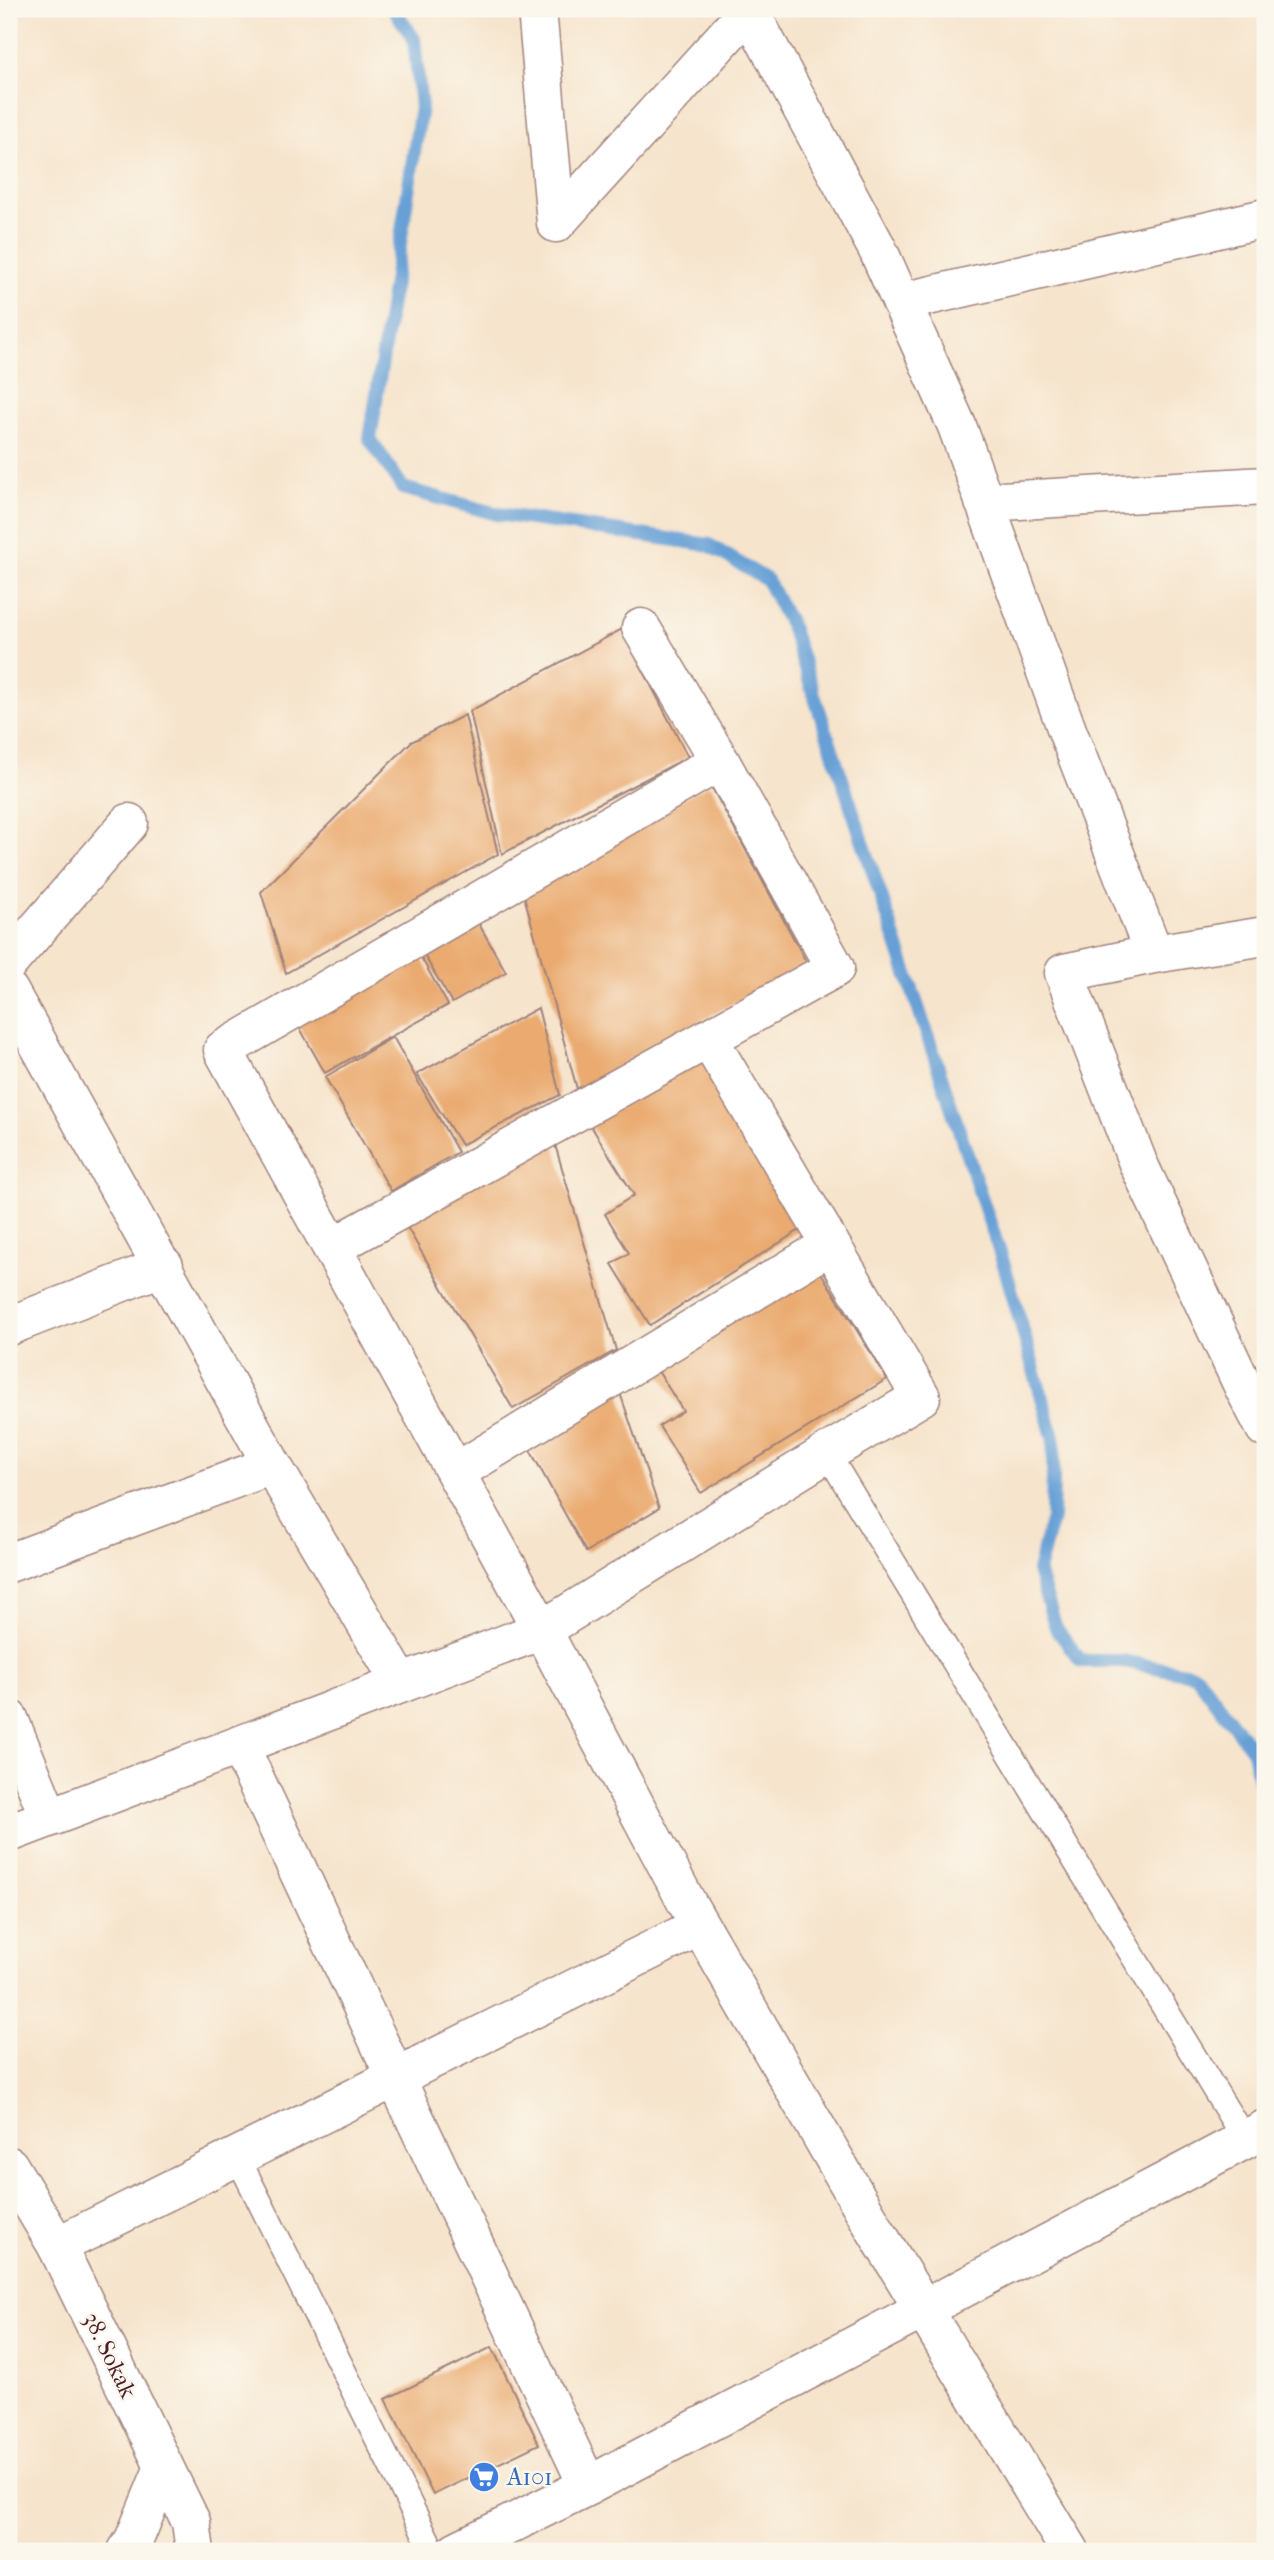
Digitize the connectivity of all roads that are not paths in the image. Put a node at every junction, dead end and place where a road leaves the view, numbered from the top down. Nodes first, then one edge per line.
1 (537, 9) edge
2 (749, 9) edge
3 (1265, 218) edge
4 (902, 302) junction
5 (1265, 486) edge
6 (984, 502) junction
7 (641, 628) dead end
8 (720, 761) junction
9 (129, 823) dead end
10 (1265, 936) edge
11 (1154, 954) junction
12 (9, 962) edge
13 (9, 991) edge
14 (708, 1038) junction
15 (830, 1245) junction
16 (333, 1247) junction
17 (164, 1266) junction
18 (9, 1325) edge
19 (1262, 1416) edge
20 (827, 1453) junction
21 (272, 1465) junction
22 (456, 1472) junction
23 (9, 1563) edge
24 (542, 1630) junction
25 (401, 1683) junction
26 (9, 1719) edge
27 (239, 1745) junction
28 (49, 1817) junction
29 (9, 1833) edge
30 (700, 1926) junction
31 (395, 2077) junction
32 (1255, 2134) edge
33 (237, 2156) junction
34 (9, 2166) edge
35 (57, 2246) junction
36 (924, 2310) junction
37 (164, 2467) junction
38 (588, 2486) junction
39 (127, 2551) edge
40 (195, 2551) edge
41 (433, 2551) edge
42 (456, 2551) edge
43 (1070, 2551) edge

1 - 2 street
2 - 4 street
3 - 4 street
4 - 6 street
5 - 6 street
6 - 11 street
7 - 8 street
8 - 14 street
8 - 16 street
9 - 12 street
10 - 11 street
11 - 19 street
13 - 17 street
14 - 15 street
14 - 16 street
15 - 20 street
15 - 22 street
16 - 22 street
17 - 18 street
17 - 21 street
20 - 24 street
20 - 32 lane
21 - 23 street
21 - 25 street
22 - 24 street
24 - 25 street
24 - 30 street
25 - 27 street
26 - 28 street
27 - 28 street
27 - 31 street
28 - 29 street
30 - 31 street
30 - 36 street
31 - 33 street
31 - 38 street
32 - 36 street
33 - 35 street
33 - 41 lane
34 - 35 street, 38. Sokak
35 - 37 street, 38. Sokak
36 - 38 street
36 - 43 street
37 - 39 street
37 - 40 street, 38. Sokak
38 - 42 street

